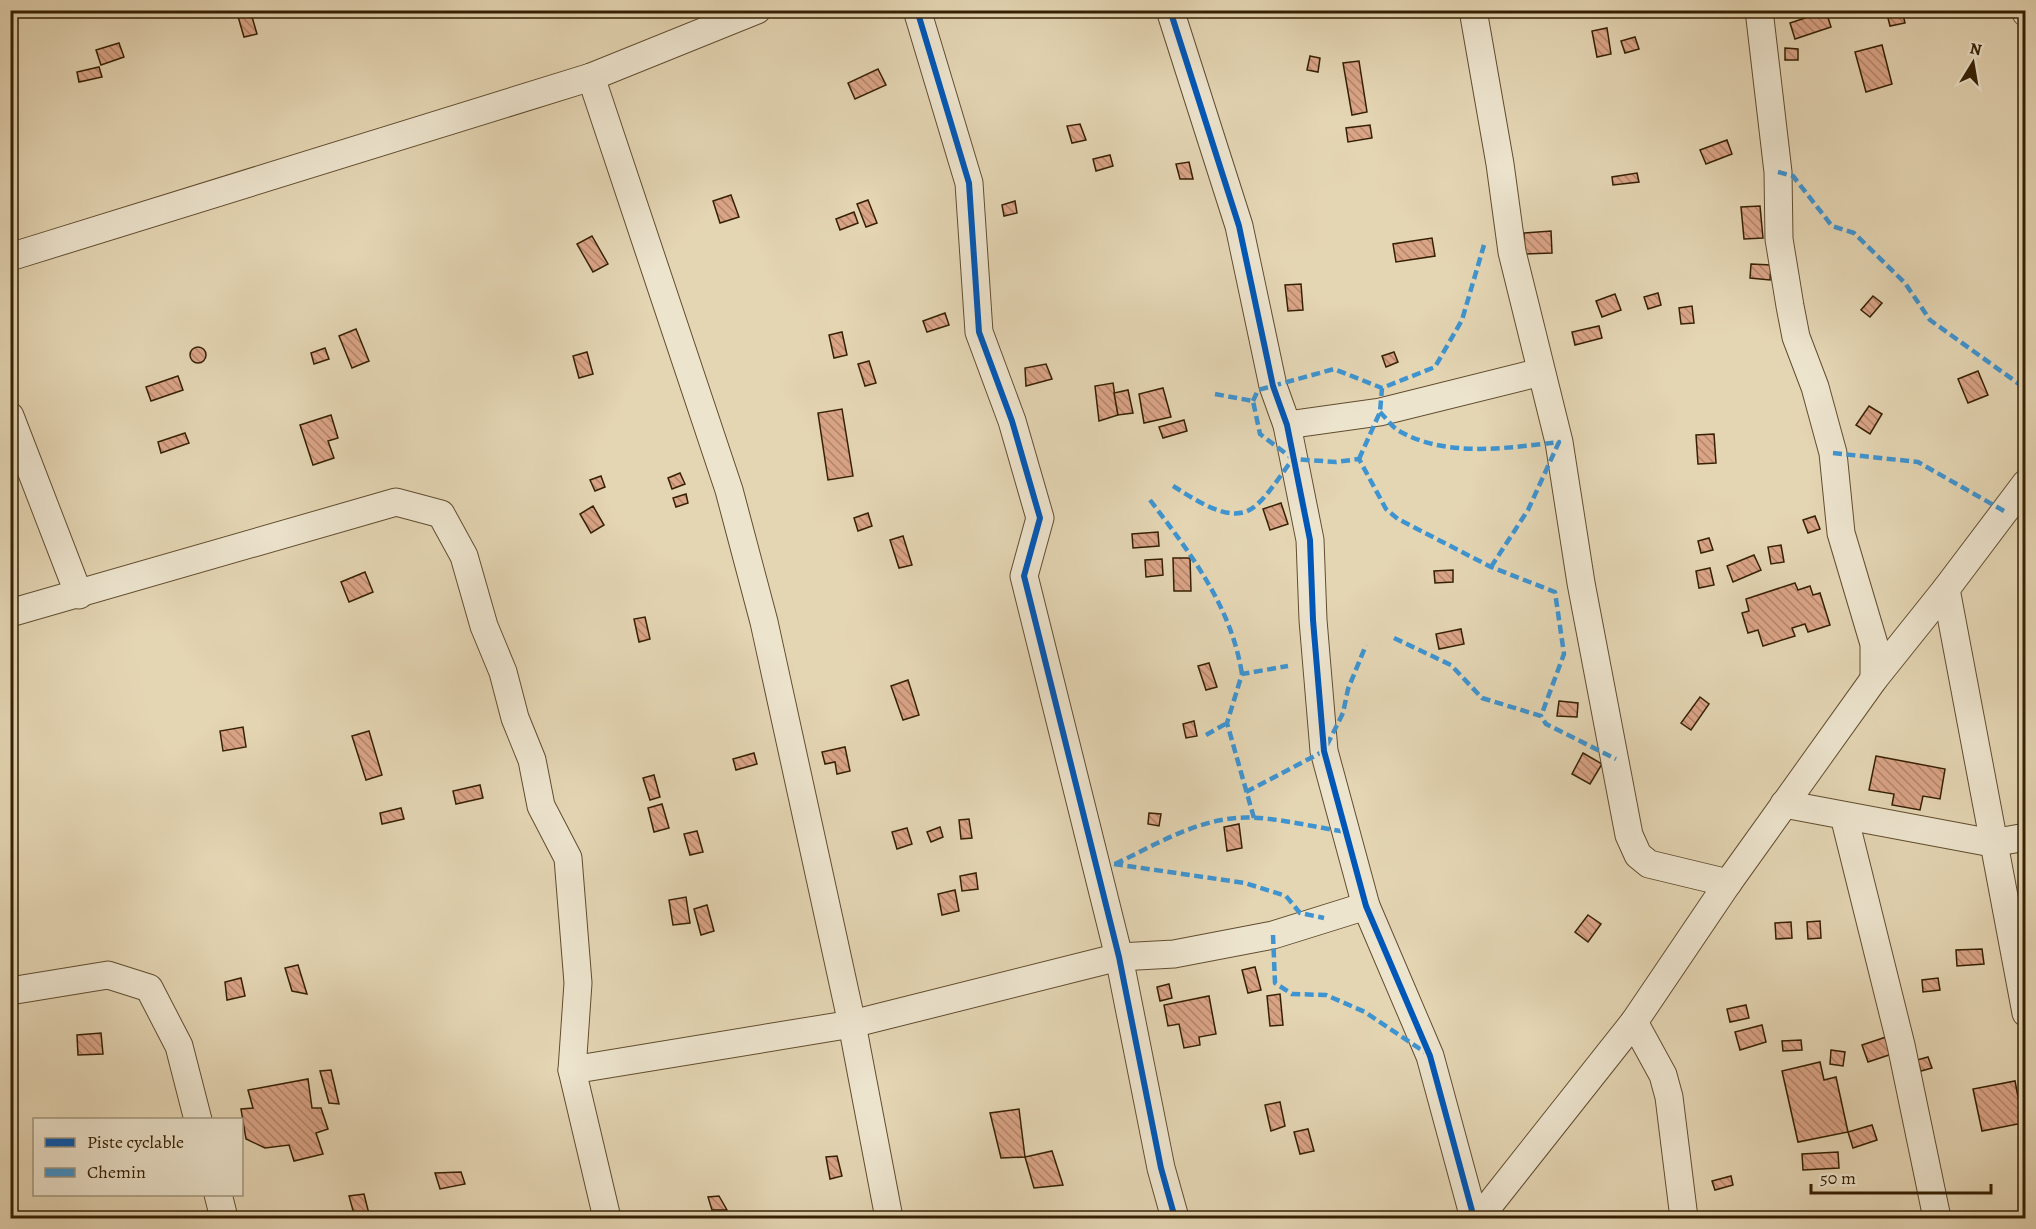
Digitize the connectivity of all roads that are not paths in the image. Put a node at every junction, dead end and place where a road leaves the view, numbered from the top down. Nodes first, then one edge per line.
1 (757, 10) edge
2 (917, 10) edge
3 (1170, 10) edge
4 (1473, 10) edge
5 (1759, 10) edge
6 (591, 77) junction
7 (10, 257) edge
8 (1541, 372) junction
9 (10, 416) edge
10 (1287, 425) junction
11 (2025, 483) edge
12 (1946, 590) junction
13 (79, 595) junction
14 (10, 613) edge
15 (1874, 678) junction
16 (1784, 804) junction
17 (1844, 816) junction
18 (2025, 837) edge
19 (1992, 843) junction
20 (1728, 883) junction
21 (1366, 906) junction
22 (1119, 957) junction
23 (10, 991) edge
24 (2025, 1013) edge
25 (1634, 1022) junction
26 (852, 1024) junction
27 (572, 1070) junction
28 (198, 1118) edge
29 (218, 1196) edge
30 (224, 1218) edge
31 (607, 1218) edge
32 (889, 1218) edge
33 (1175, 1218) edge
34 (1474, 1218) edge
35 (1479, 1218) edge
36 (1684, 1218) edge
37 (1937, 1218) edge

1 - 6 street
2 - 22 street
3 - 10 street
4 - 8 street
5 - 15 street
6 - 7 street
6 - 26 street
8 - 10 street
8 - 20 street
9 - 13 street
10 - 21 street
11 - 12 street
12 - 15 street
12 - 19 street
13 - 14 street
13 - 27 street
15 - 16 street
16 - 17 street
16 - 20 street
17 - 19 street
17 - 37 street
18 - 19 street
19 - 24 street
20 - 25 street
21 - 22 street
21 - 34 street
22 - 26 street
22 - 33 street
23 - 28 street
25 - 35 street
25 - 36 street
26 - 27 street
26 - 32 street
27 - 31 street
29 - 30 street

